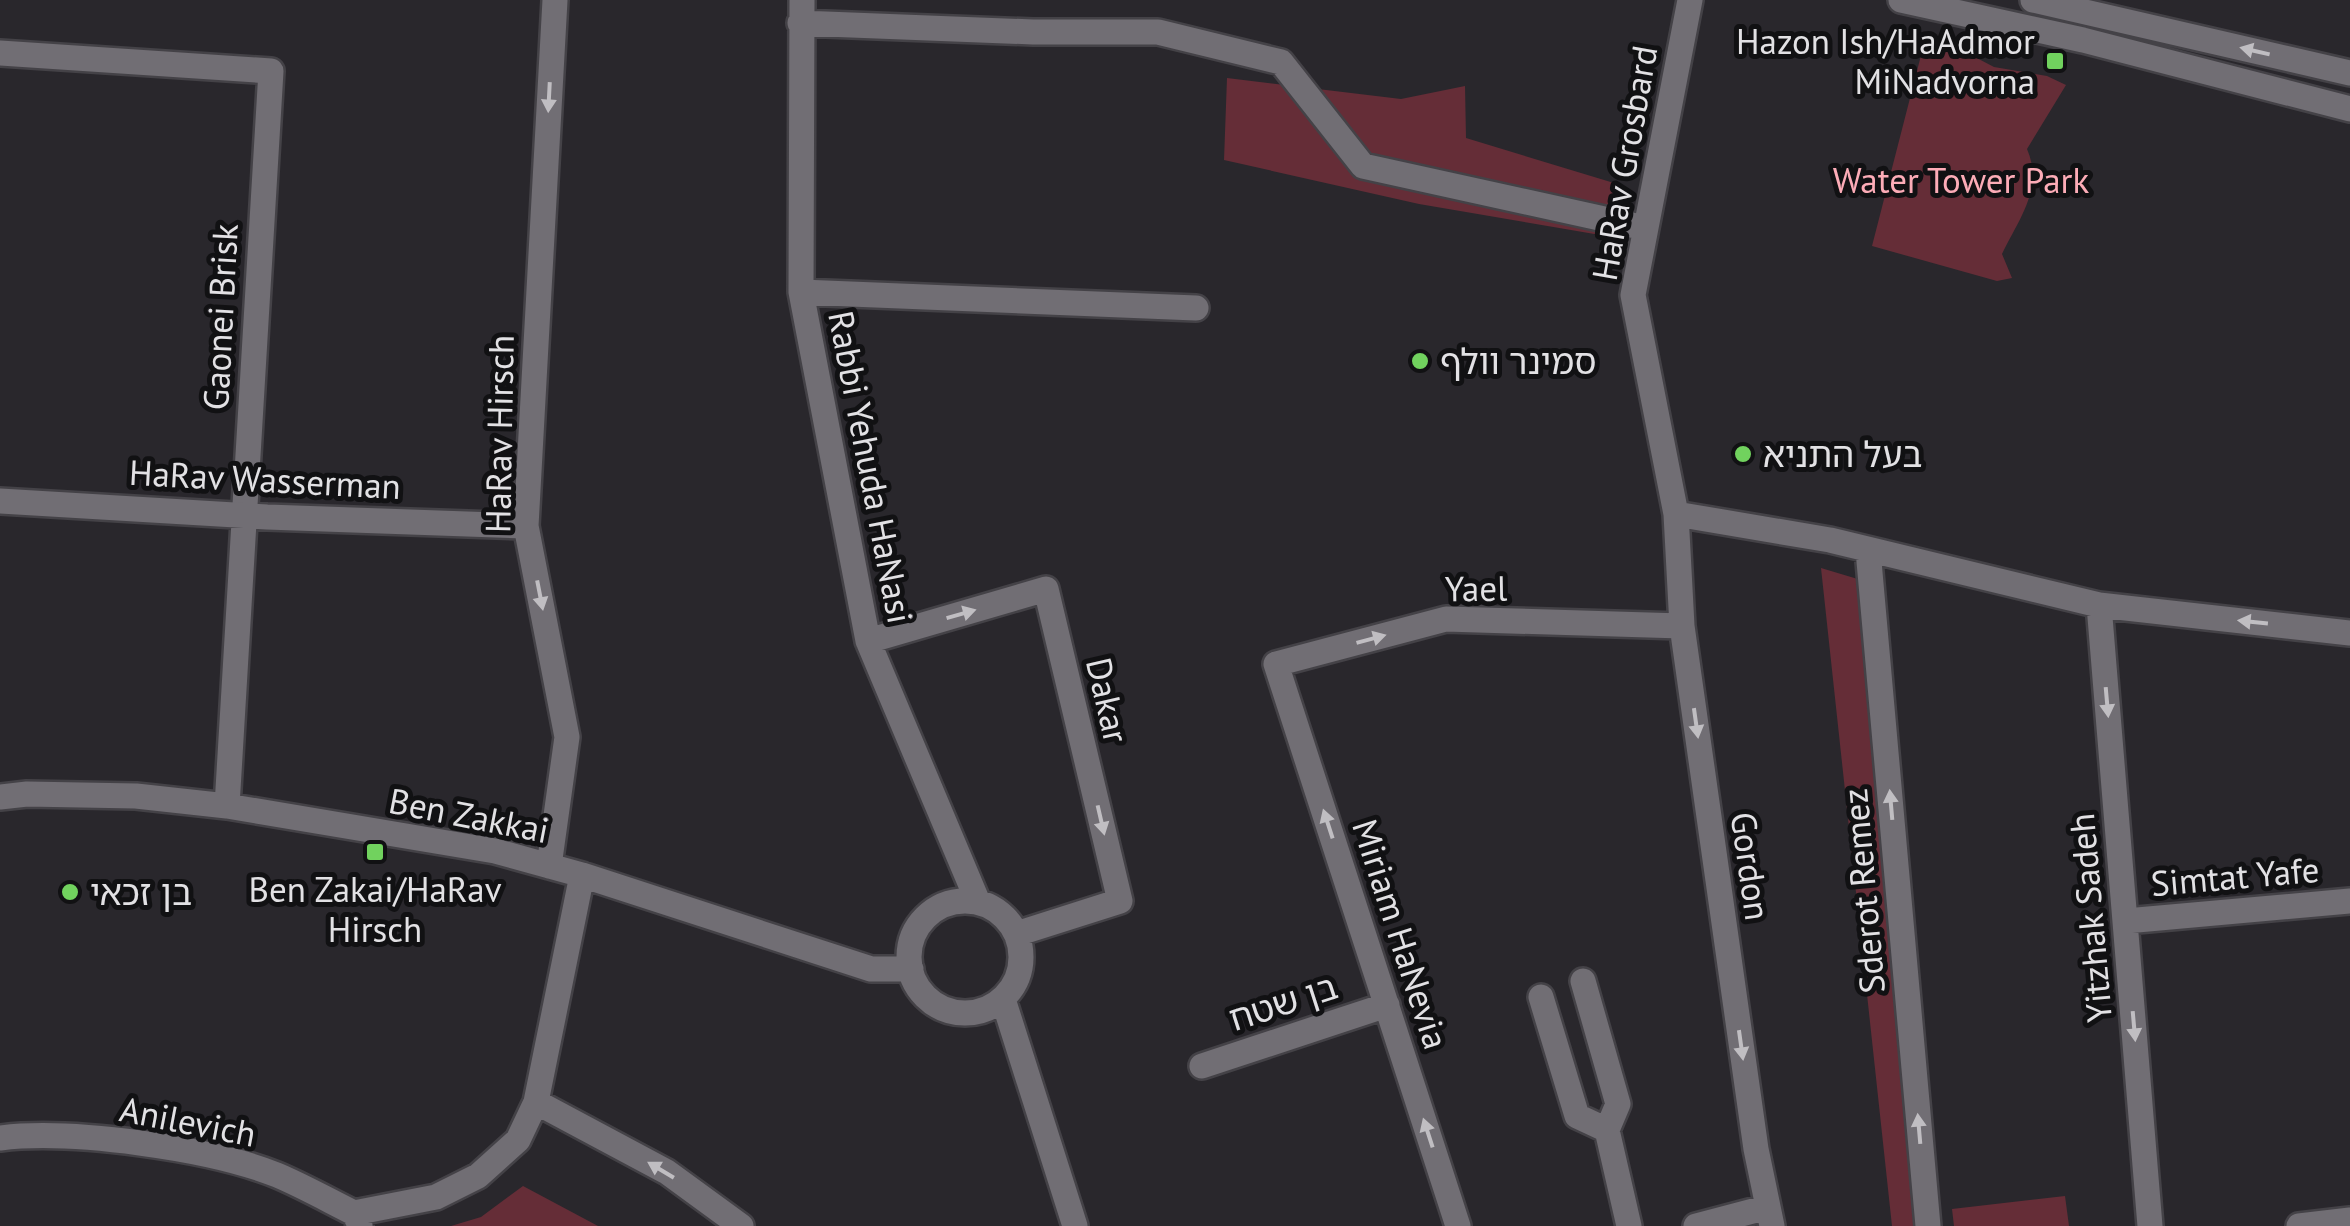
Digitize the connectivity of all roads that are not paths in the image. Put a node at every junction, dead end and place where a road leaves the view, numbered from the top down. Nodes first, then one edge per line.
1 (554, 0) edge
2 (1690, 0) edge
3 (1901, 0) edge
4 (2033, 0) edge
5 (801, 12) edge
6 (0, 53) edge
7 (2350, 73) edge
8 (2350, 109) edge
9 (1645, 228) junction
10 (802, 292) junction
11 (1196, 308) dead end
12 (0, 501) edge
13 (244, 514) junction
14 (1676, 514) junction
15 (526, 526) junction
16 (1868, 550) junction
17 (2099, 605) junction
18 (1682, 626) junction
19 (2350, 633) edge
20 (868, 641) junction
21 (1276, 664) joint
22 (0, 797) edge
23 (227, 806) junction
24 (549, 866) junction
25 (582, 875) junction
26 (2350, 901) edge
27 (978, 902) junction
28 (2126, 921) junction
29 (1016, 934) junction
30 (910, 969) junction
31 (1583, 981) dead end
32 (1541, 997) dead end
33 (1003, 999) junction
34 (1387, 1005) junction
35 (1202, 1066) dead end
36 (536, 1102) junction
37 (1607, 1130) junction
38 (0, 1138) edge
39 (1770, 1217) edge
40 (357, 1219) edge
41 (2350, 1220) edge
42 (741, 1226) edge
43 (1075, 1226) edge
44 (1458, 1226) edge
45 (1628, 1226) edge
46 (1696, 1226) edge
47 (1928, 1226) edge
48 (2150, 1226) edge
49 (2299, 1226) edge

1 -> 15 street, HaRav Hirsch
2 - 9 street, HaRav Grosbard
3 - 8 street
7 -> 4 street
5 - 9 street
5 - 10 street, Rabbi Yehuda HaNasi
6 - 13 street, Gaonei Brisk
9 - 14 street, HaRav Grosbard
10 - 11 street
10 - 20 street, Rabbi Yehuda HaNasi
12 - 13 street, HaRav Wasserman
13 - 15 street, HaRav Wasserman
13 - 23 street, Gaonei Brisk
14 - 16 street
14 - 18 street, Gordon
15 -> 24 street, HaRav Hirsch
16 - 17 street
47 -> 16 street, Sderot Remez
19 -> 17 street
17 -> 28 street, Yitzhak Sadeh
21 -> 18 street, Yael
18 -> 39 street, Gordon
20 - 27 street, Rabbi Yehuda HaNasi
20 -> 29 street, Dakar
34 -> 21 street, Miriam HaNevia
22 - 23 street, Ben Zakkai
23 - 24 street, Ben Zakkai
24 - 25 street, Ben Zakkai
25 - 30 street, Ben Zakkai
25 - 36 street, Anilevich
26 - 28 street, Simtat Yafe
27 - 29 street
27 - 30 street
28 -> 48 street, Yitzhak Sadeh
29 - 33 street
30 - 33 street
31 - 37 street
32 - 37 street
33 - 43 street
34 - 35 street, בן שטח
44 -> 34 street, Miriam HaNevia
36 - 40 street, Anilevich
42 -> 36 street
37 - 45 street
38 - 40 street, Anilevich
39 - 46 street
41 - 49 street

